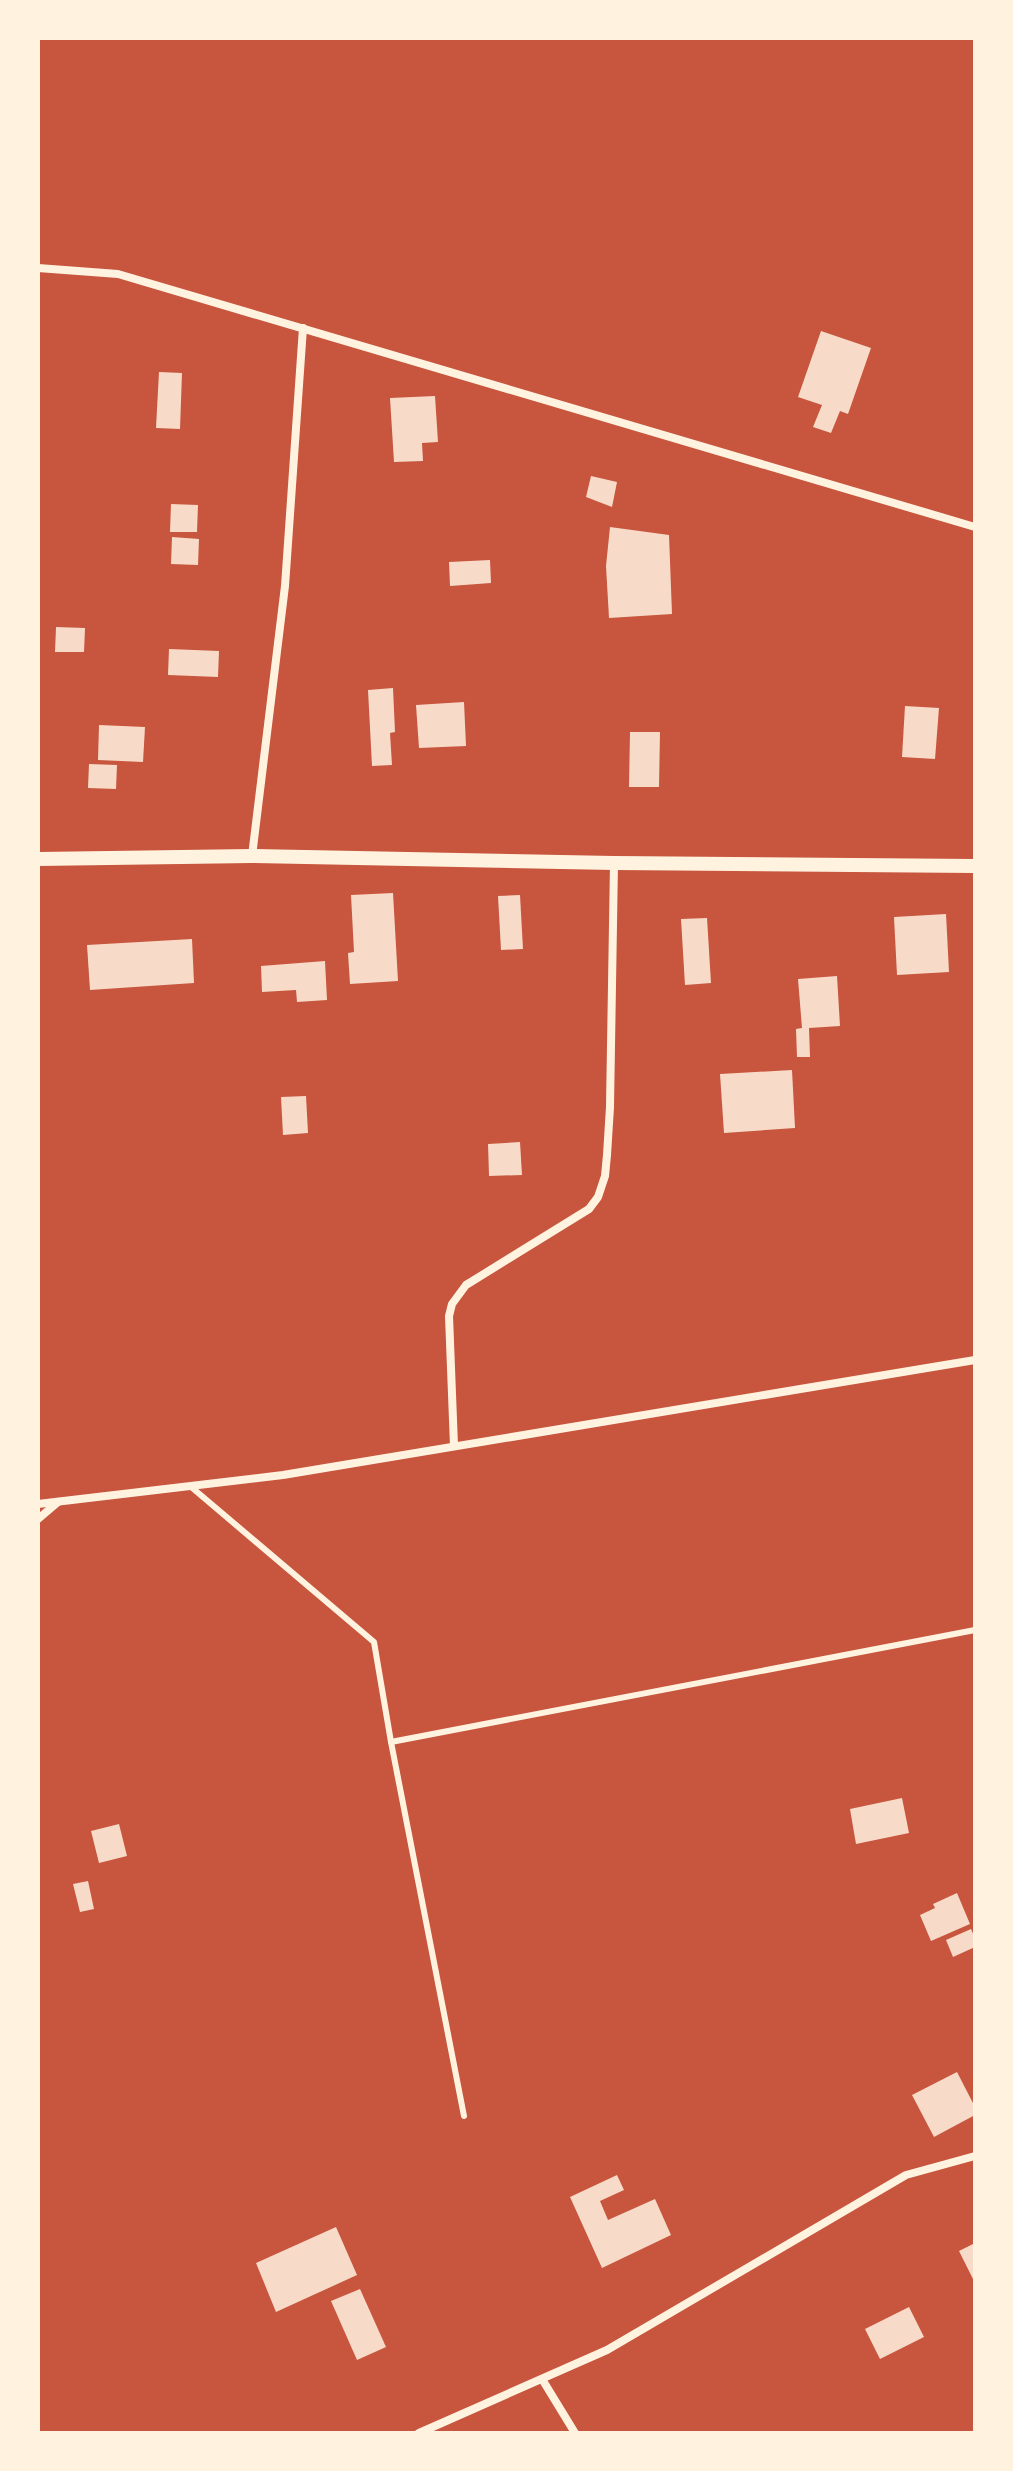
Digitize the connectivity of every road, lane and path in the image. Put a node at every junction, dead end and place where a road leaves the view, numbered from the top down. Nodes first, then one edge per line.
1 (38, 268) edge
2 (303, 328) junction
3 (975, 527) edge
4 (252, 856) junction
5 (38, 859) edge
6 (614, 863) junction
7 (975, 866) edge
8 (975, 1360) edge
9 (454, 1446) junction
10 (190, 1486) junction
11 (58, 1502) junction
12 (38, 1504) edge
13 (38, 1519) edge
14 (975, 1630) edge
15 (391, 1742) junction
16 (464, 2116) dead end
17 (975, 2156) edge
18 (542, 2379) junction
19 (419, 2433) edge
20 (575, 2433) edge

1 - 2 street
2 - 3 street
2 - 4 street
4 - 5 street
4 - 6 street
6 - 7 street
6 - 9 street
8 - 9 street
9 - 10 street
10 - 11 street
10 - 15 lane
11 - 12 street
11 - 13 street
14 - 15 lane
15 - 16 lane
17 - 18 street
18 - 19 street
18 - 20 street

